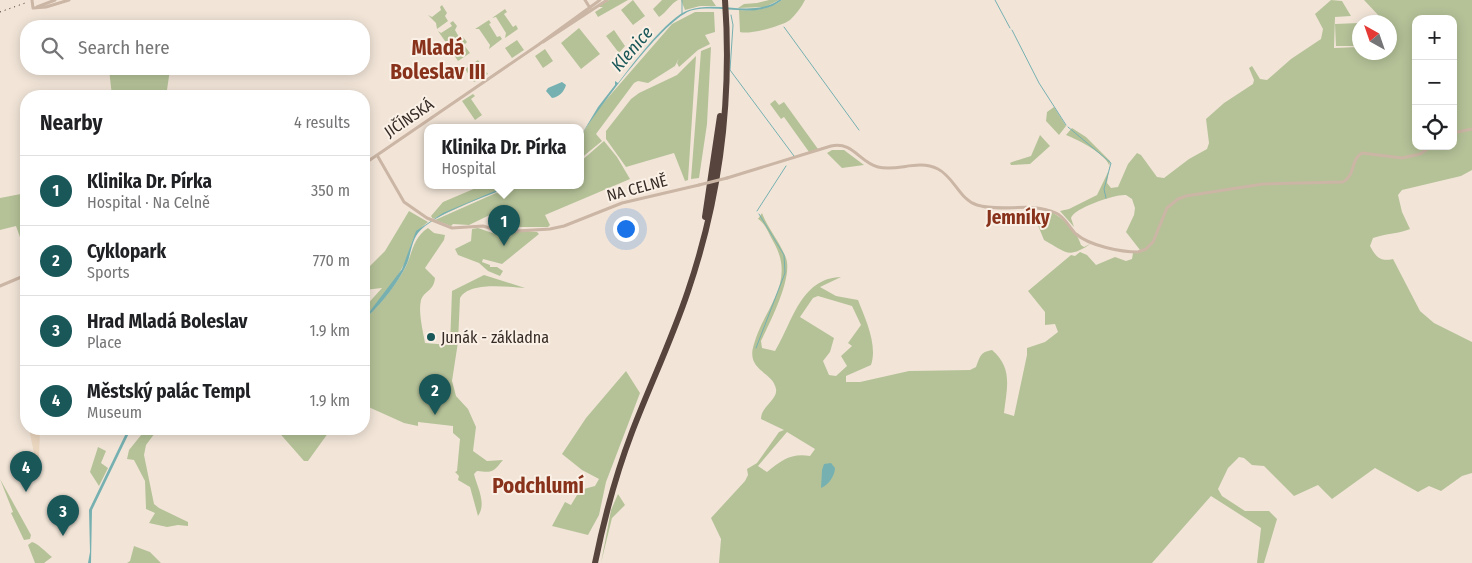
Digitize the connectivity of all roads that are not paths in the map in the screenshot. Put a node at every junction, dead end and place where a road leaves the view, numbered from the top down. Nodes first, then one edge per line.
1 (32, 0) edge
2 (37, 0) edge
3 (54, 0) edge
4 (69, 0) edge
5 (585, 0) edge
6 (600, 0) edge
7 (607, 0) edge
8 (723, 1) edge
9 (45, 3) junction
10 (35, 7) junction
11 (591, 9) junction
12 (724, 16) junction
13 (1472, 129) edge
14 (1457, 132) edge
15 (1426, 150) edge
16 (377, 155) junction
17 (370, 160) edge
18 (20, 278) edge
19 (0, 286) edge
20 (591, 563) edge
21 (595, 563) edge

1 - 10 street
2 - 9 street
2 - 10 street
3 - 9 street
4 - 10 street
5 - 11 street
6 - 11 street, JIČÍNSKÁ
7 - 11 street, JIČÍNSKÁ
8 - 12 highway
9 - 10 street
11 - 16 street, JIČÍNSKÁ
12 - 20 highway
12 - 21 highway
13 - 14 street
15 - 16 street, NA CELNĚ, bridge
16 - 17 street, JIČÍNSKÁ
18 - 19 street

